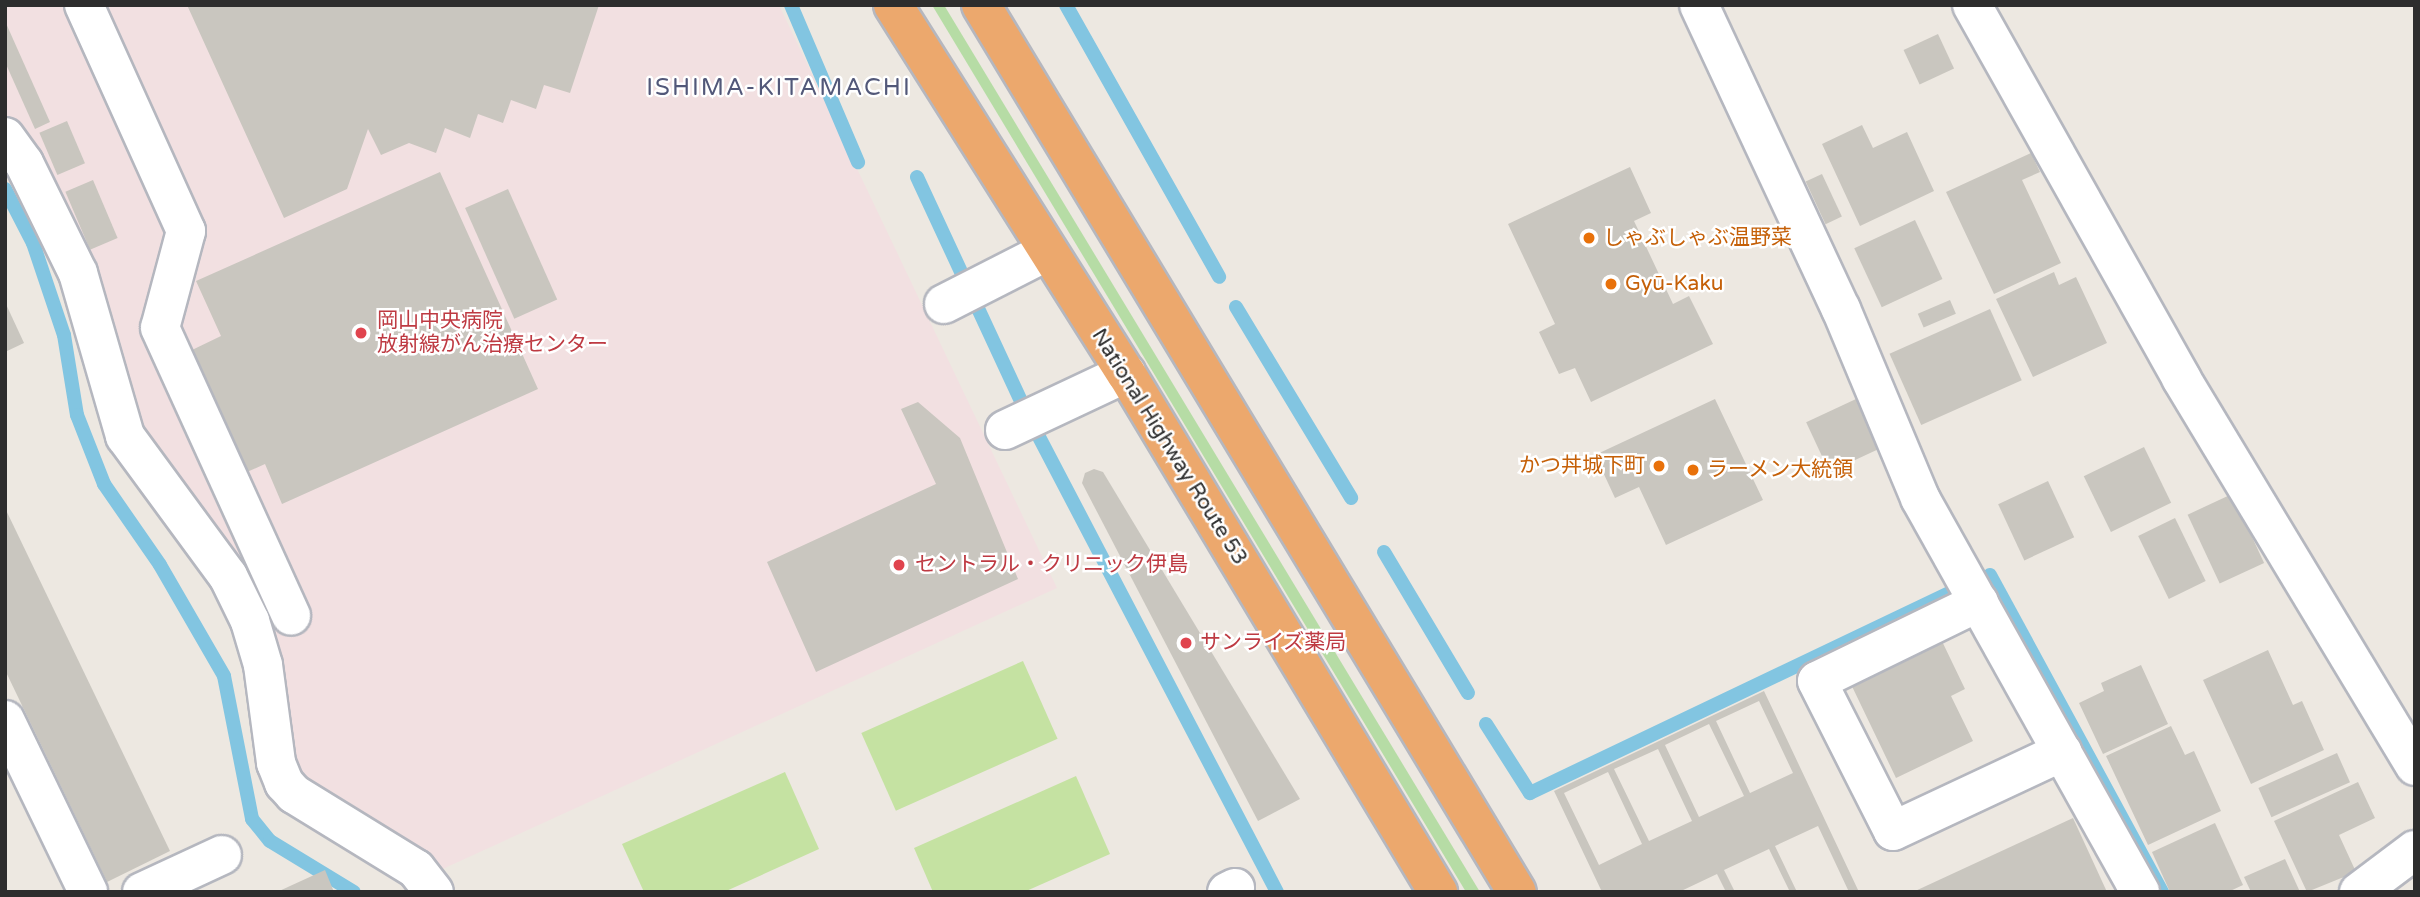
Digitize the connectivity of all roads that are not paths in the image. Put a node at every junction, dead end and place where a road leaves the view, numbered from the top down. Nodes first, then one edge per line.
1 (84, 5) edge
2 (893, 5) edge
3 (981, 5) edge
4 (1699, 5) edge
5 (1972, 5) edge
6 (5, 137) edge
7 (1046, 252) junction
8 (961, 295) dead end
9 (1126, 373) junction
10 (1022, 422) dead end
11 (1979, 602) junction
12 (291, 616) dead end
13 (5, 720) edge
14 (2062, 752) junction
15 (2415, 766) edge
16 (2415, 850) edge
17 (222, 855) dead end
18 (88, 892) edge
19 (142, 892) edge
20 (434, 892) edge
21 (1438, 892) edge
22 (1517, 892) edge
23 (2140, 892) edge
24 (2358, 892) edge

1 - 12 street
2 - 7 highway, National Highway Route 53
3 - 22 highway
4 - 11 street
5 - 15 street
6 - 20 street
7 - 8 street
7 - 9 highway, National Highway Route 53
9 - 10 street
9 - 21 highway, National Highway Route 53
11 - 14 street
11 - 14 street
13 - 18 street
14 - 23 street
16 - 24 street
17 - 19 street

